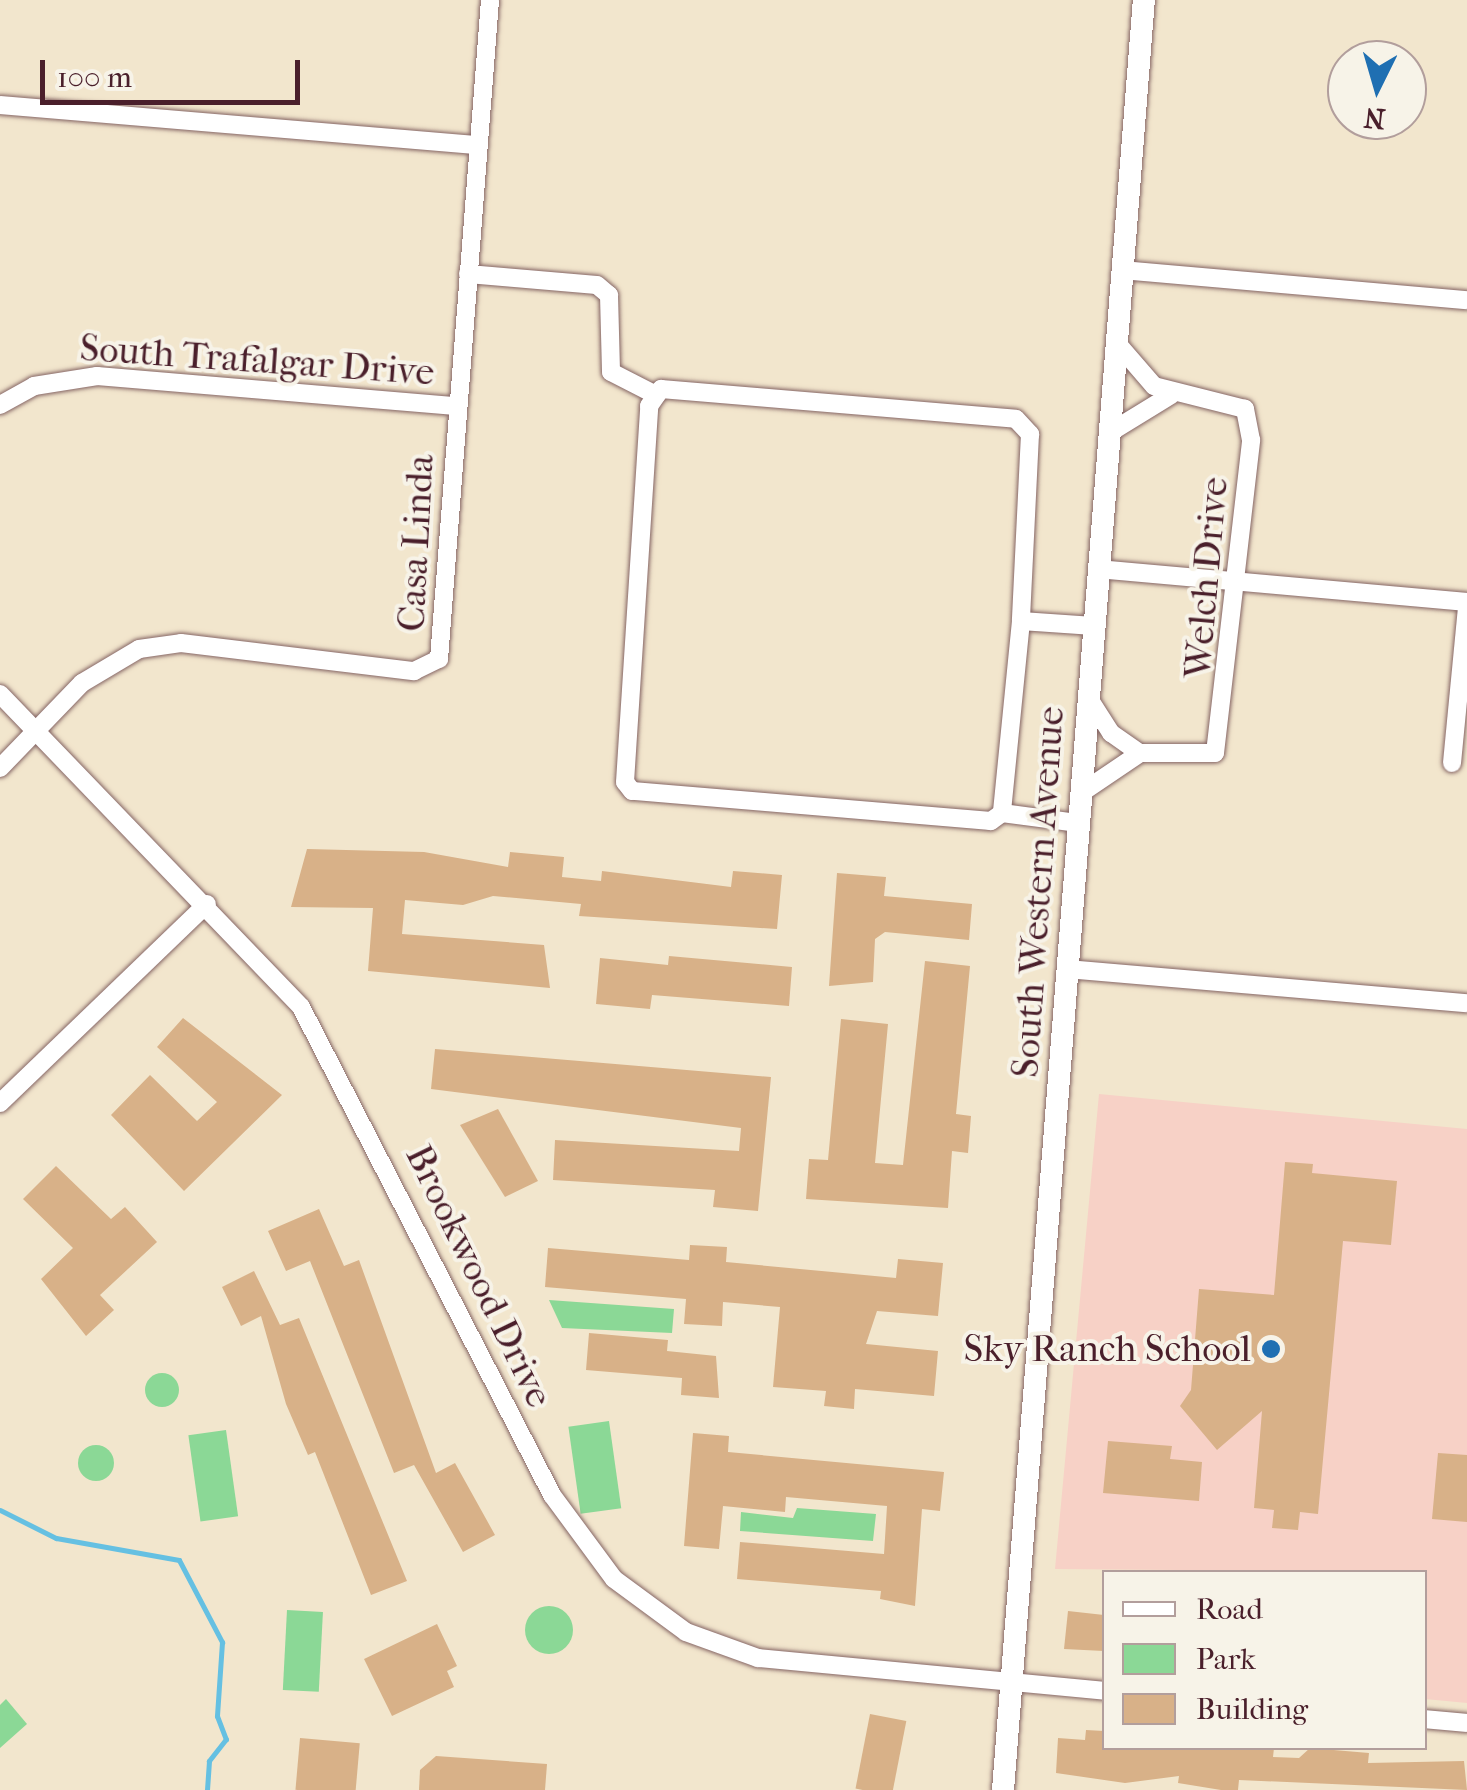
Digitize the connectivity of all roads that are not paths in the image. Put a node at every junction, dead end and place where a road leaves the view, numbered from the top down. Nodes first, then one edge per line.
1 (490, 0) edge
2 (1144, 0) edge
3 (0, 105) edge
4 (478, 144) junction
5 (1122, 270) junction
6 (468, 274) junction
7 (1467, 300) edge
8 (1116, 342) junction
9 (656, 395) junction
10 (1171, 395) junction
11 (0, 405) edge
12 (456, 406) junction
13 (1109, 433) junction
14 (1098, 568) junction
15 (1238, 582) junction
16 (1467, 605) edge
17 (1022, 621) junction
18 (1094, 626) junction
19 (0, 694) edge
20 (1088, 696) junction
21 (37, 732) junction
22 (1140, 753) junction
23 (1452, 763) dead end
24 (0, 768) edge
25 (1081, 794) junction
26 (1002, 813) junction
27 (1078, 823) junction
28 (208, 904) junction
29 (1067, 969) junction
30 (1467, 1003) edge
31 (0, 1103) edge
32 (1011, 1683) junction
33 (1102, 1691) edge
34 (1427, 1719) edge
35 (1467, 1723) edge
36 (1002, 1790) edge

1 - 4 street, Casa Linda
2 - 5 main road, South Western Avenue
3 - 4 street
4 - 6 street, Casa Linda
5 - 7 street
5 - 8 main road, South Western Avenue
6 - 9 street
6 - 12 street, Casa Linda
8 - 10 street, Welch Drive
8 - 13 main road, South Western Avenue
9 - 17 street
9 - 26 street
10 - 13 street
10 - 15 street, Welch Drive
11 - 12 street, South Trafalgar Drive
12 - 21 street, Casa Linda
13 - 14 main road, South Western Avenue
14 - 15 street
14 - 18 main road, South Western Avenue
15 - 16 street
15 - 22 street, Welch Drive
16 - 23 street
17 - 18 street
17 - 26 street
18 - 20 main road, South Western Avenue
19 - 21 street, Brookwood Drive
20 - 22 street
20 - 25 main road, South Western Avenue
21 - 24 street, Casa Linda
21 - 28 street, Brookwood Drive
22 - 25 street
25 - 27 main road, South Western Avenue
26 - 27 street
27 - 29 main road, South Western Avenue
28 - 31 street
28 - 32 street, Brookwood Drive
29 - 30 street
29 - 32 main road, South Western Avenue
32 - 33 street, Brookwood Drive
32 - 36 main road, South Western Avenue
34 - 35 street

